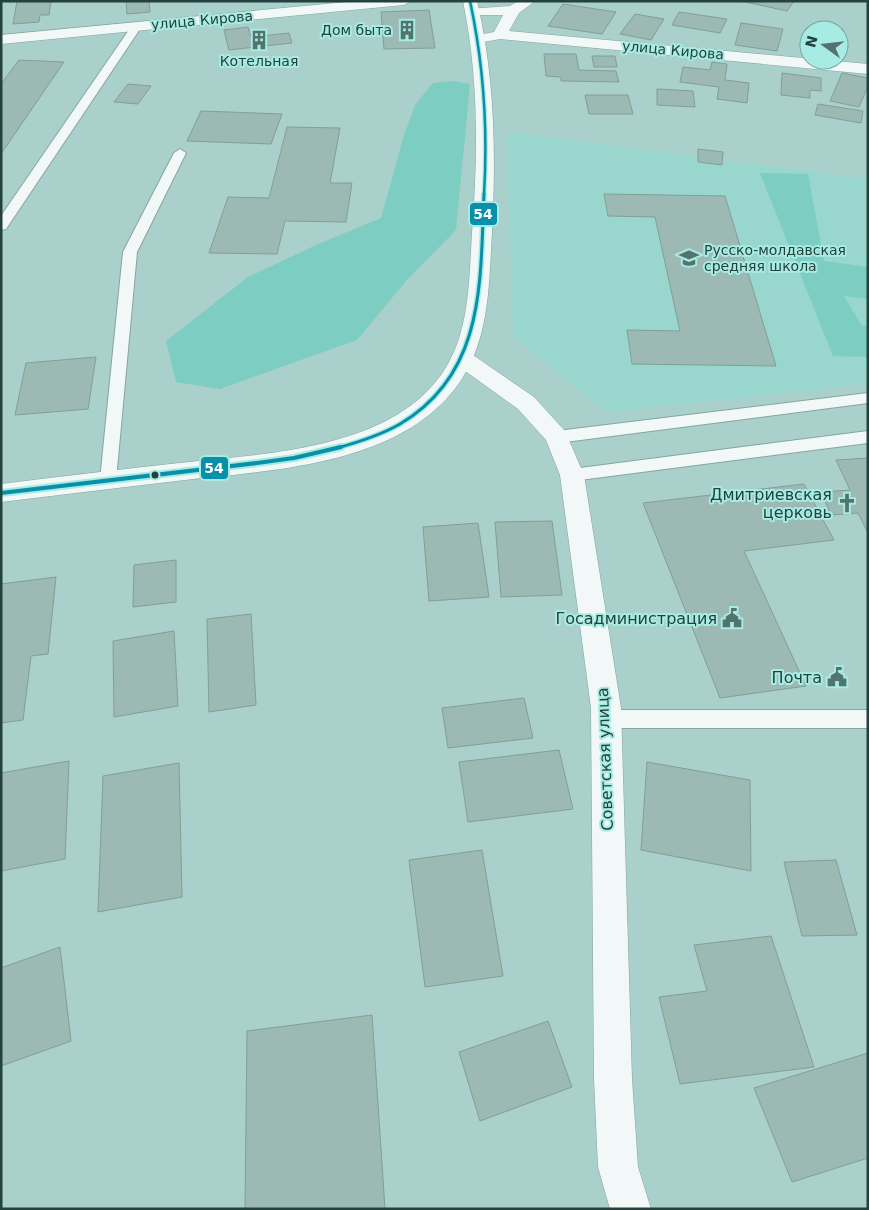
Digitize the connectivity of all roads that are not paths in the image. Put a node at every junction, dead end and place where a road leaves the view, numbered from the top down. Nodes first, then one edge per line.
1 (404, 1) edge
2 (528, 1) edge
3 (472, 7) edge
4 (513, 10) junction
5 (136, 26) junction
6 (500, 35) junction
7 (478, 39) junction
8 (1, 40) edge
9 (868, 68) edge
10 (180, 153) dead end
11 (1, 226) edge
12 (462, 358) junction
13 (868, 398) edge
14 (868, 436) edge
15 (558, 437) junction
16 (572, 476) junction
17 (108, 480) junction
18 (1, 493) edge
19 (606, 719) junction
20 (868, 719) edge
21 (631, 1209) edge

1 - 5 street, улица Кирова
2 - 4 street
3 - 4 street
3 - 7 street
4 - 6 street
5 - 8 street, улица Кирова
5 - 11 lane
6 - 7 street, улица Кирова
6 - 9 street, улица Кирова
7 - 12 street
10 - 17 lane
12 - 15 street, Советская улица
12 - 17 street
13 - 15 lane
14 - 16 lane
15 - 16 street, Советская улица
16 - 19 street, Советская улица
17 - 18 street
19 - 20 lane
19 - 21 street, Советская улица

